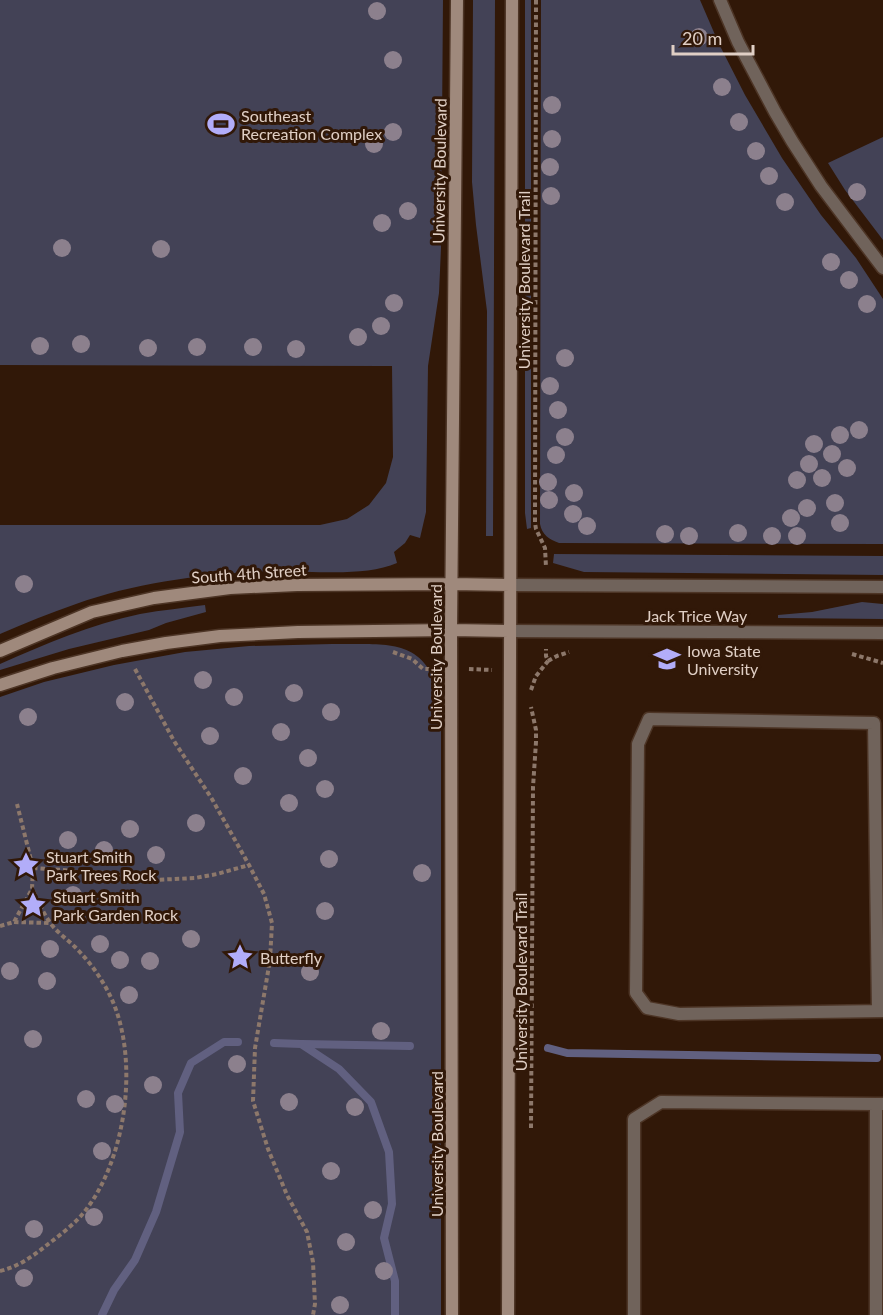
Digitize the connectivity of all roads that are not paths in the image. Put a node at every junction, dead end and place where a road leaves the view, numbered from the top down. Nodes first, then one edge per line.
1 (457, 0) edge
2 (512, 0) edge
3 (720, 0) edge
4 (883, 268) edge
5 (452, 584) junction
6 (510, 585) junction
7 (883, 587) edge
8 (451, 630) junction
9 (509, 631) junction
10 (883, 633) edge
11 (0, 651) edge
12 (0, 685) edge
13 (881, 1011) edge
14 (880, 1104) edge
15 (452, 1315) edge
16 (508, 1315) edge
17 (634, 1315) edge
18 (876, 1315) edge

1 - 5 main road, University Boulevard
2 - 6 main road
3 - 4 street
5 - 6 main road, South 4th Street
5 - 8 main road, University Boulevard
5 - 11 main road, South 4th Street
6 - 7 street, Jack Trice Way
6 - 9 main road
8 - 9 main road
8 - 12 main road
8 - 15 main road, University Boulevard
9 - 10 street, Jack Trice Way
9 - 16 main road
13 - 13 street
14 - 17 street
14 - 18 street

